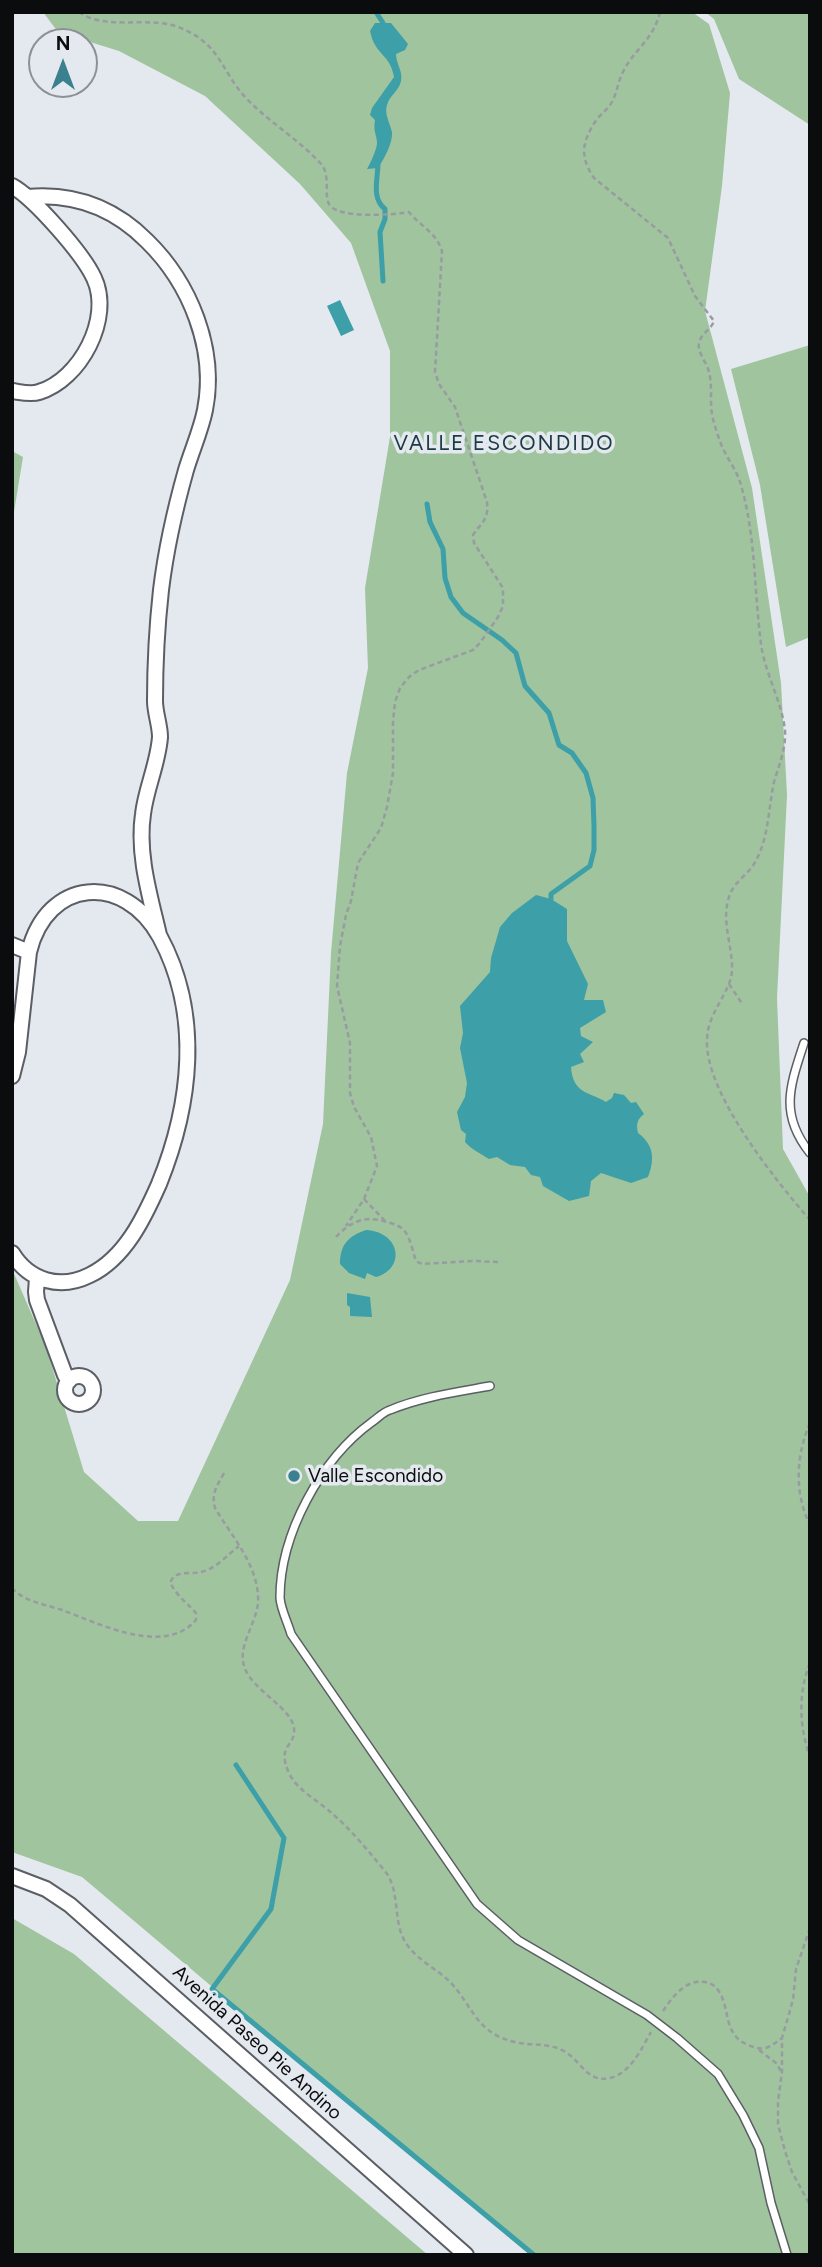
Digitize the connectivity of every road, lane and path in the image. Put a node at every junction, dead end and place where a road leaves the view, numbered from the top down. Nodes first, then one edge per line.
1 (79, 12) edge
2 (660, 12) edge
3 (12, 186) edge
4 (28, 197) junction
5 (12, 391) edge
6 (149, 892) junction
7 (128, 902) junction
8 (159, 935) junction
9 (12, 945) edge
10 (29, 952) junction
11 (729, 984) junction
12 (743, 1005) dead end
13 (804, 1043) dead end
14 (12, 1076) edge
15 (810, 1153) edge
16 (364, 1199) junction
17 (810, 1220) edge
18 (385, 1221) junction
19 (346, 1226) junction
20 (336, 1237) dead end
21 (12, 1253) edge
22 (499, 1262) dead end
23 (37, 1278) junction
24 (69, 1381) dead end
25 (490, 1386) dead end
26 (810, 1423) edge
27 (810, 1525) edge
28 (239, 1546) dead end
29 (12, 1588) edge
30 (810, 1662) edge
31 (810, 1757) edge
32 (12, 1876) edge
33 (810, 1928) edge
34 (759, 2050) dead end
35 (782, 2073) junction
36 (810, 2205) edge
37 (466, 2255) edge
38 (787, 2255) edge

1 - 16 path
2 - 11 path
3 - 4 street
4 - 5 street
4 - 6 street
6 - 7 street
6 - 8 street
7 - 8 street
7 - 10 street
8 - 23 street
9 - 10 street
10 - 14 street
11 - 12 path
11 - 17 path
13 - 15 lane
16 - 18 path
16 - 19 path
18 - 19 path
18 - 22 path
19 - 20 path
21 - 23 street
23 - 24 street
25 - 38 lane
26 - 27 path
28 - 29 path
30 - 31 path
32 - 37 street, Avenida Paseo Pie Andino
33 - 35 path
34 - 35 path
35 - 36 path

